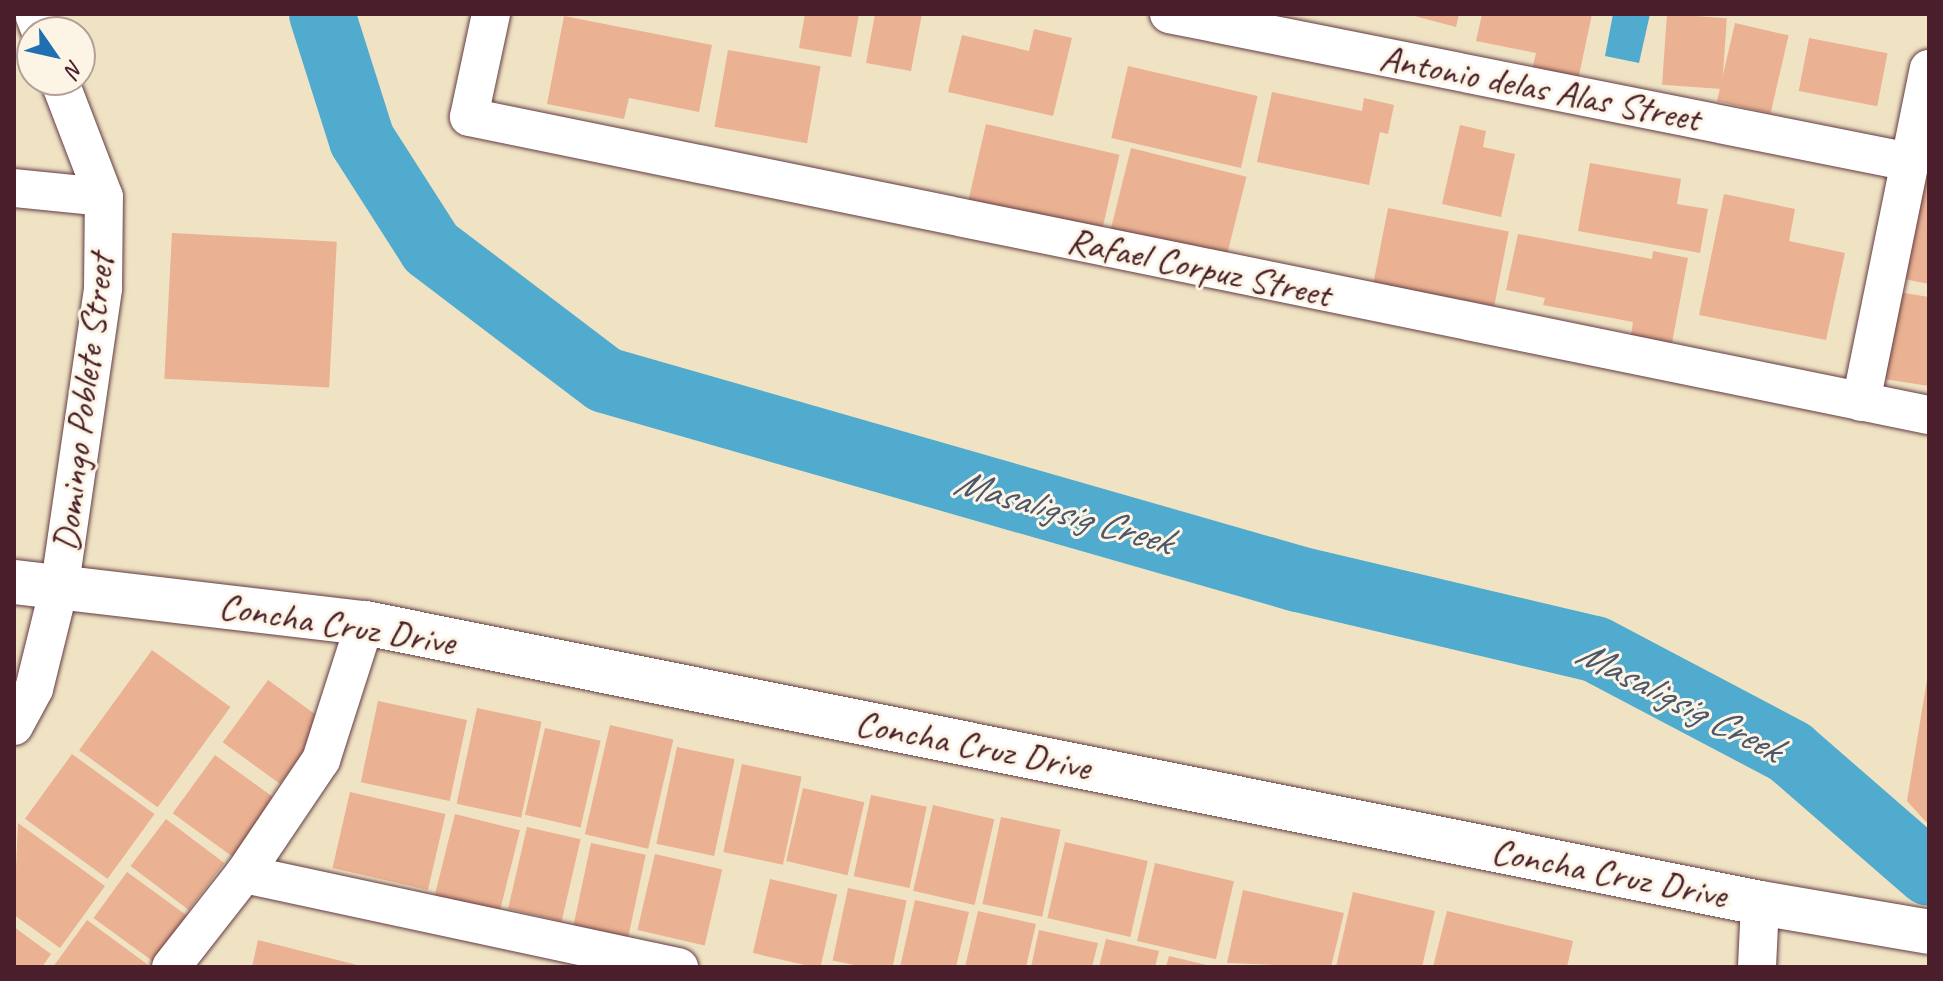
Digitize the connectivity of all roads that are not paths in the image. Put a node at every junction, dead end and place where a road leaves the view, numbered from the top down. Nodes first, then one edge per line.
1 (491, 14) edge
2 (1169, 14) edge
3 (1929, 69) edge
4 (65, 96) edge
5 (1910, 162) junction
6 (14, 188) edge
7 (104, 197) junction
8 (1861, 402) junction
9 (1929, 415) edge
10 (14, 582) edge
11 (60, 584) junction
12 (365, 623) junction
13 (14, 726) edge
14 (244, 874) junction
15 (1760, 903) junction
16 (1929, 932) edge
17 (171, 967) edge
18 (679, 967) edge
19 (1757, 967) edge

1 - 8 street, Rafael Corpuz Street
2 - 5 street, Antonio delas Alas Street
3 - 5 street
4 - 7 street, Domingo Poblete Street
5 - 8 street
6 - 7 street
7 - 11 street, Domingo Poblete Street
8 - 9 street, Rafael Corpuz Street
10 - 11 street, Concha Cruz Drive
11 - 12 street, Concha Cruz Drive
11 - 13 street, Domingo Poblete Street
12 - 14 street
12 - 15 street, Concha Cruz Drive
14 - 17 street
14 - 18 street
15 - 16 street, Concha Cruz Drive
15 - 19 street

